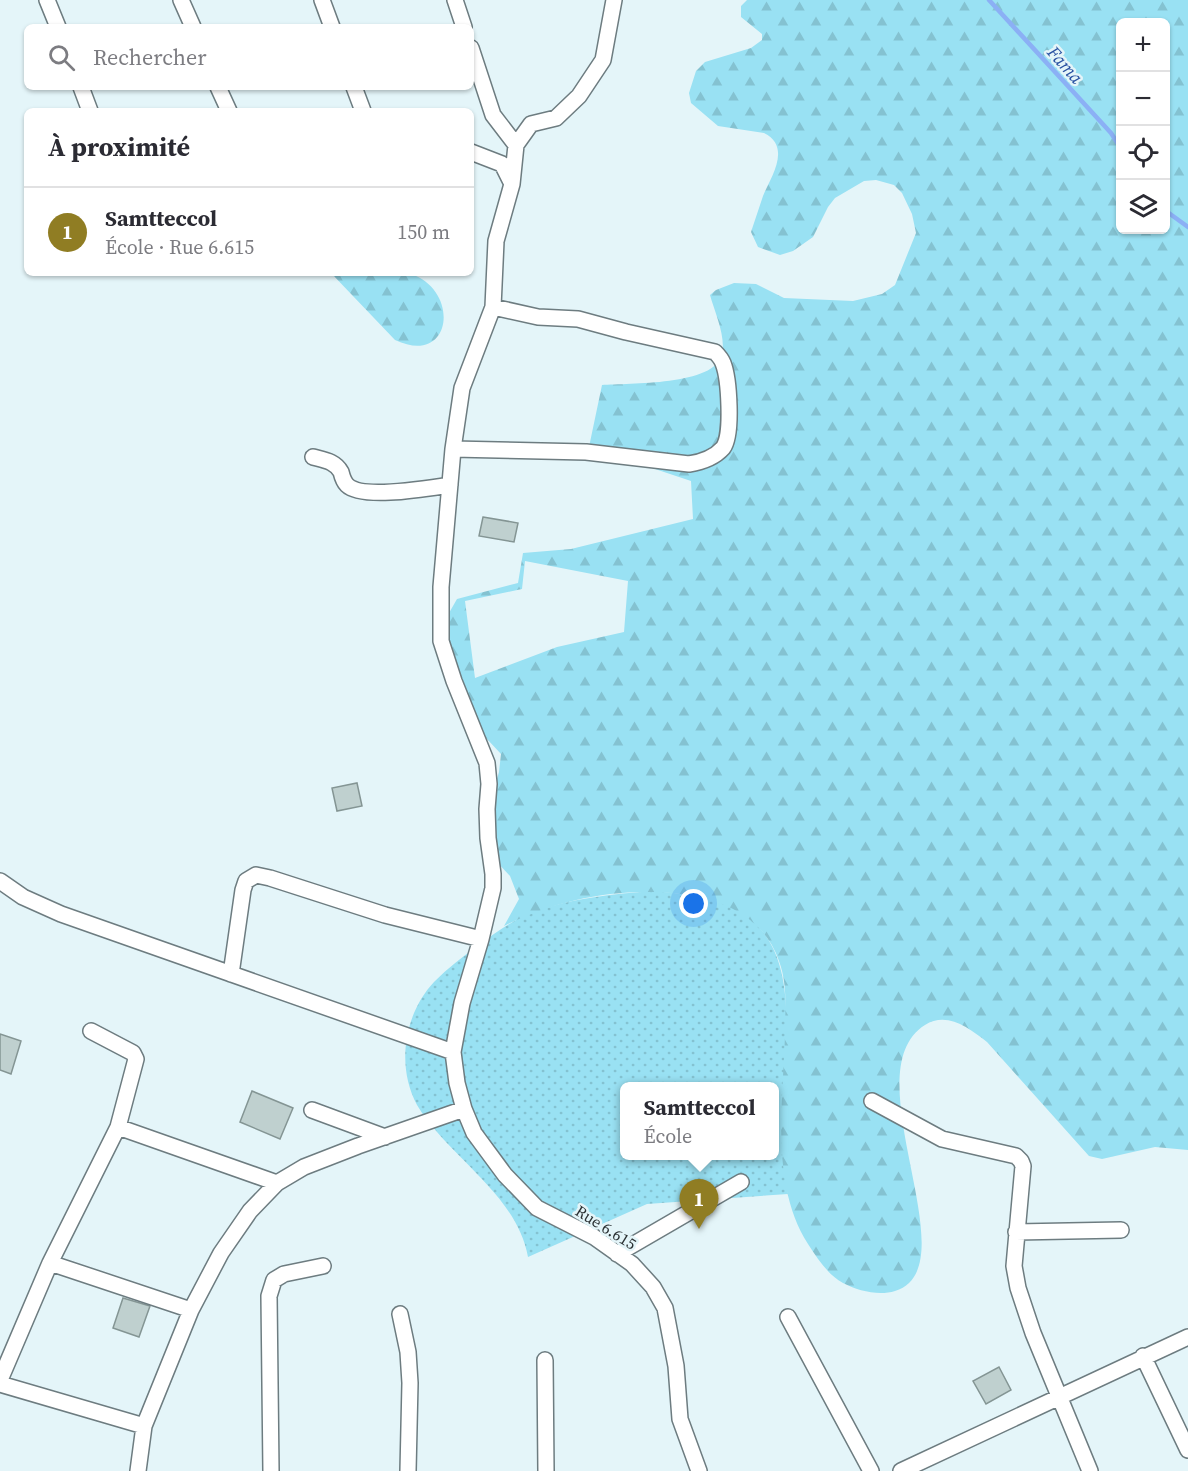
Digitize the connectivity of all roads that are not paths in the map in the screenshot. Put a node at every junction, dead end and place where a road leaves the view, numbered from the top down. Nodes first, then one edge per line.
1 (46, 0) edge
2 (181, 0) edge
3 (322, 0) edge
4 (455, 0) edge
5 (614, 0) edge
6 (57, 24) edge
7 (191, 24) edge
8 (331, 24) edge
9 (463, 24) edge
10 (474, 57) edge
11 (82, 90) edge
12 (219, 90) edge
13 (355, 90) edge
14 (89, 108) edge
15 (228, 108) edge
16 (362, 108) edge
17 (516, 145) junction
18 (474, 153) edge
19 (512, 184) junction
20 (493, 307) junction
21 (453, 449) junction
22 (313, 456) dead end
23 (450, 485) junction
24 (0, 881) edge
25 (481, 939) junction
26 (231, 974) junction
27 (91, 1031) dead end
28 (453, 1052) junction
29 (872, 1101) dead end
30 (464, 1109) junction
31 (312, 1110) dead end
32 (118, 1127) junction
33 (385, 1137) junction
34 (741, 1182) dead end
35 (277, 1183) junction
36 (1121, 1230) dead end
37 (1016, 1232) junction
38 (617, 1254) junction
39 (50, 1263) junction
40 (323, 1266) dead end
41 (191, 1310) junction
42 (400, 1314) dead end
43 (788, 1317) dead end
44 (1188, 1336) edge
45 (1143, 1356) junction
46 (545, 1360) dead end
47 (0, 1382) edge
48 (1058, 1398) junction
49 (144, 1426) junction
50 (1188, 1450) edge
51 (138, 1471) edge
52 (271, 1471) edge
53 (408, 1471) edge
54 (546, 1471) edge
55 (699, 1471) edge
56 (871, 1471) edge
57 (901, 1471) edge
58 (1090, 1471) edge

1 - 6 street
2 - 7 street
3 - 8 street
4 - 9 street
5 - 17 street
10 - 17 street
11 - 14 street
12 - 15 street
13 - 16 street
17 - 19 street, Rue 6.615
18 - 19 street
19 - 20 street, Rue 6.615
20 - 21 street, Rue 6.615
20 - 21 street
21 - 23 street, Rue 6.615
22 - 23 street
23 - 25 street, Rue 6.615
24 - 26 street
25 - 26 street
25 - 28 street, Rue 6.615
26 - 28 street
27 - 32 street
28 - 30 street, Rue 6.615
29 - 37 street
30 - 33 street
30 - 38 street, Rue 6.615
31 - 33 street
32 - 35 street
32 - 39 street
33 - 35 street
34 - 38 street
35 - 41 street
36 - 37 street
37 - 48 street
38 - 55 street, Rue 6.615
39 - 41 street
39 - 47 street
40 - 52 street
41 - 49 street
42 - 53 street
43 - 56 street
44 - 45 street
45 - 48 street
45 - 50 street
46 - 54 street
47 - 49 street
48 - 57 street
48 - 58 street
49 - 51 street

